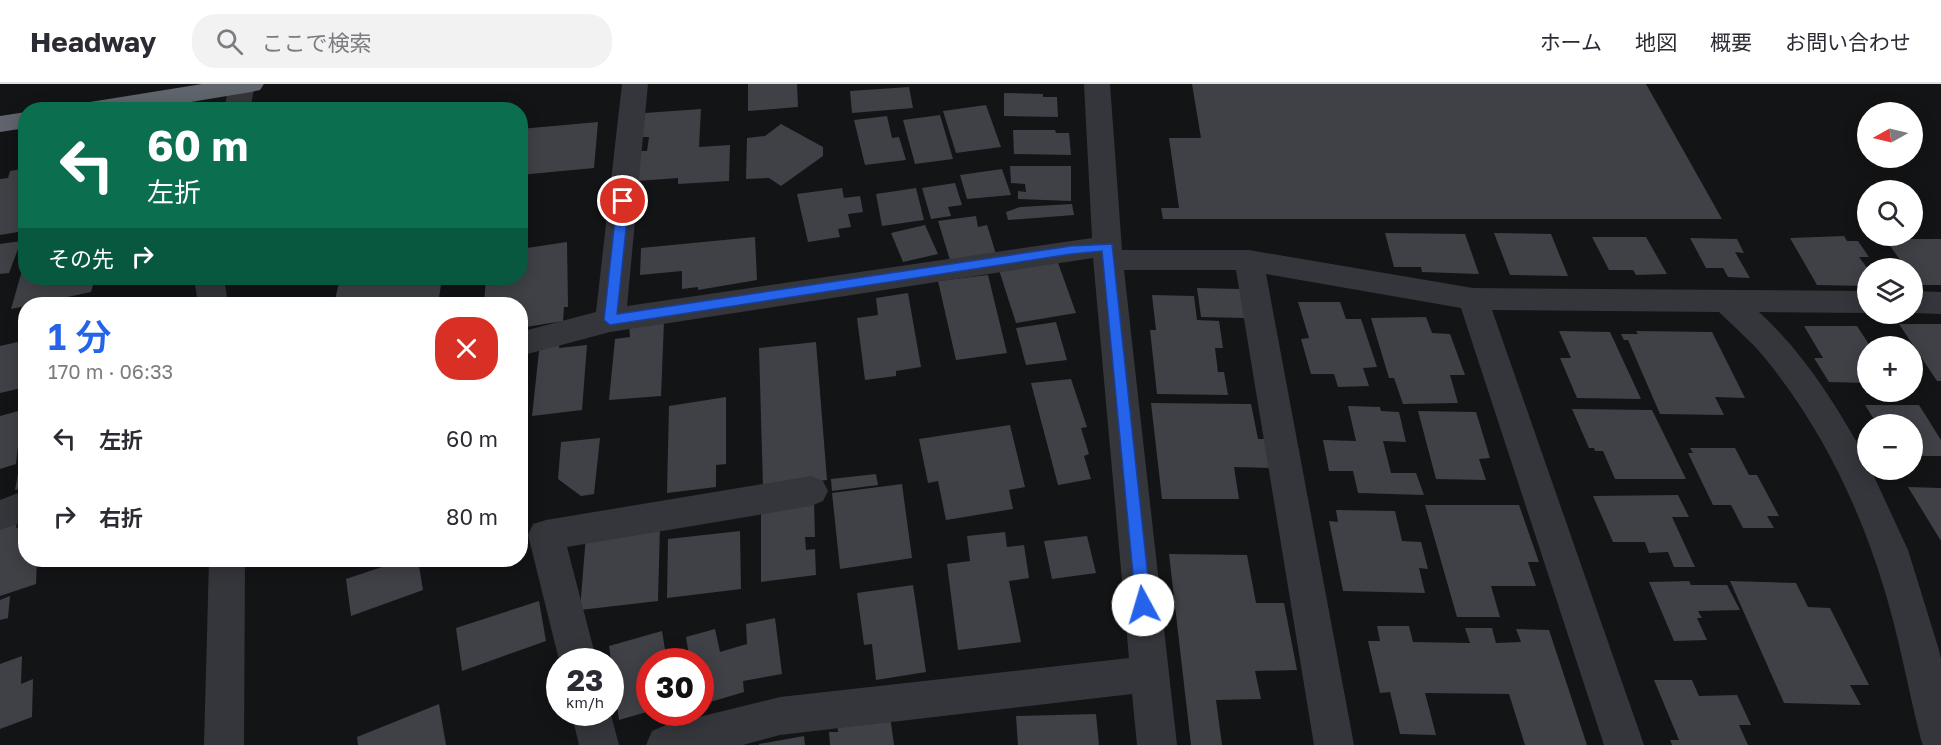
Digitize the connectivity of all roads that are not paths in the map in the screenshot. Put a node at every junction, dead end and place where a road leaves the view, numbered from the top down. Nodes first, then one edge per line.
1 (635, 84) edge
2 (1097, 84) edge
3 (243, 91) edge
4 (154, 102) edge
5 (18, 121) edge
6 (0, 124) edge
7 (1108, 254) junction
8 (1249, 260) junction
9 (1473, 298) junction
10 (1727, 301) junction
11 (1857, 302) edge
12 (1923, 302) edge
13 (1941, 303) edge
14 (610, 320) junction
15 (528, 342) edge
16 (811, 491) dead end
17 (18, 508) edge
18 (0, 515) edge
19 (227, 567) edge
20 (574, 648) edge
21 (1150, 674) junction
22 (1935, 698) edge
23 (594, 726) edge
24 (1941, 740) edge
25 (224, 745) edge
26 (599, 745) edge
27 (666, 745) edge
28 (1157, 745) edge
29 (1334, 745) edge
30 (1624, 745) edge

1 - 14 street
2 - 7 street
3 - 4 highway
5 - 6 highway
7 - 8 street
7 - 14 street
7 - 21 street
8 - 9 street
8 - 29 street
9 - 10 street
9 - 30 street
10 - 11 street
10 - 22 street
12 - 13 street
14 - 15 street
16 - 20 street
17 - 18 street
19 - 25 street
21 - 27 street
21 - 28 street
22 - 24 street
23 - 26 street

